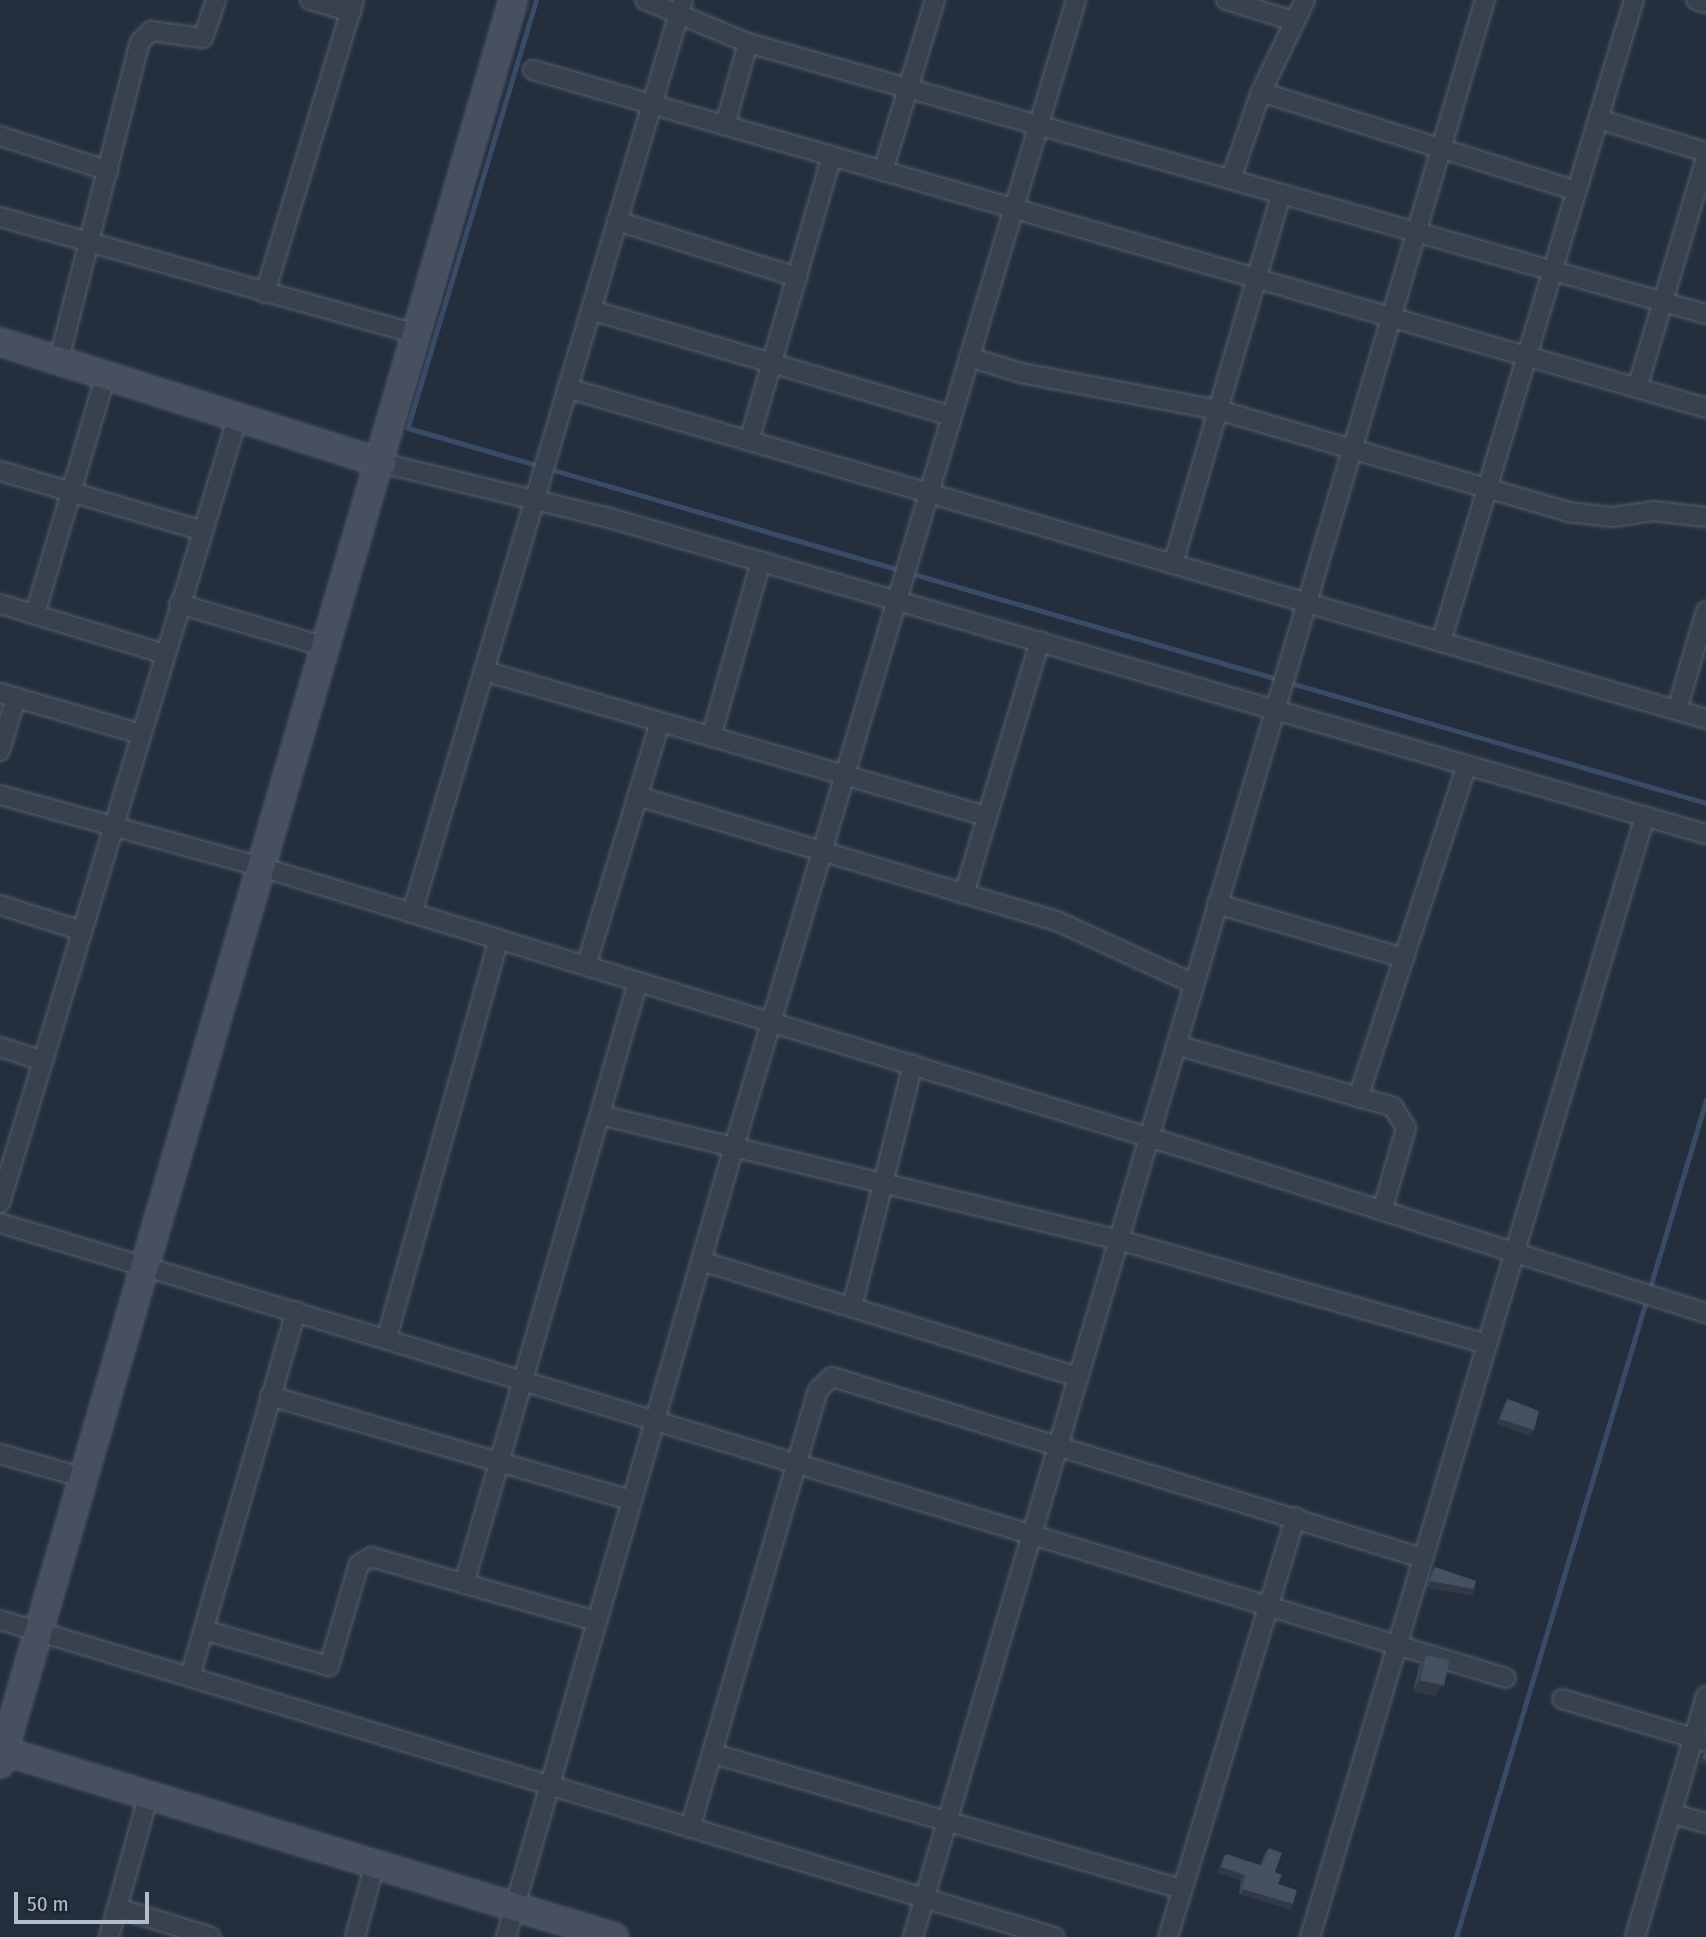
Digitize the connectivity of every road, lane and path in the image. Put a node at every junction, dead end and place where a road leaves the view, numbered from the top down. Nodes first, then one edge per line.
1 (216, 0) edge
2 (310, 0) edge
3 (513, 0) edge
4 (645, 0) edge
5 (935, 0) edge
6 (1076, 0) edge
7 (1226, 0) edge
8 (1306, 0) edge
9 (1485, 0) edge
10 (1634, 0) edge
11 (1696, 0) edge
12 (1706, 3) edge
13 (353, 6) edge
14 (681, 7) edge
15 (1294, 21) junction
16 (748, 43) junction
17 (533, 70) dead end
18 (908, 88) junction
19 (1261, 92) junction
20 (651, 104) junction
21 (1598, 119) junction
22 (725, 125) junction
23 (1038, 125) junction
24 (0, 136) edge
25 (1441, 149) junction
26 (1706, 152) edge
27 (832, 156) junction
28 (1706, 158) edge
29 (109, 171) junction
30 (883, 171) junction
31 (1231, 179) junction
32 (1577, 191) junction
33 (1281, 194) junction
34 (1013, 208) junction
35 (0, 217) edge
36 (617, 220) junction
37 (1416, 232) junction
38 (88, 243) junction
39 (1553, 271) junction
40 (797, 277) junction
41 (1256, 278) junction
42 (265, 293) junction
43 (1663, 302) junction
44 (590, 310) junction
45 (1706, 314) edge
46 (1391, 317) junction
47 (417, 334) junction
48 (0, 342) edge
49 (1527, 356) junction
50 (968, 357) junction
51 (58, 363) junction
52 (771, 363) junction
53 (105, 378) junction
54 (567, 388) junction
55 (1637, 388) junction
56 (1706, 408) edge
57 (1218, 410) junction
58 (951, 416) junction
59 (237, 419) junction
60 (748, 441) junction
61 (1352, 449) junction
62 (382, 463) junction
63 (0, 471) edge
64 (1488, 489) junction
65 (71, 492) junction
66 (928, 493) junction
67 (536, 497) junction
68 (1706, 517) edge
69 (202, 531) junction
70 (761, 561) junction
71 (1173, 564) junction
72 (896, 599) junction
73 (1306, 603) junction
74 (0, 604) edge
75 (179, 604) junction
76 (1706, 611) edge
77 (35, 614) junction
78 (1040, 641) junction
79 (1441, 642) junction
80 (326, 647) junction
81 (165, 654) junction
82 (484, 671) junction
83 (8, 695) edge
84 (1274, 709) junction
85 (1677, 710) junction
86 (1706, 719) edge
87 (660, 722) junction
88 (141, 734) junction
89 (711, 737) junction
90 (0, 751) edge
91 (1466, 765) junction
92 (844, 775) junction
93 (0, 795) edge
94 (637, 796) junction
95 (986, 816) junction
96 (1645, 816) junction
97 (113, 826) junction
98 (1706, 834) edge
99 (822, 849) junction
100 (261, 867) junction
101 (964, 894) junction
102 (1217, 904) junction
103 (0, 905) edge
104 (412, 913) junction
105 (82, 930) junction
106 (499, 939) junction
107 (1404, 958) junction
108 (586, 966) junction
109 (638, 982) junction
110 (1194, 984) junction
111 (771, 1022) junction
112 (1176, 1045) junction
113 (0, 1047) edge
114 (43, 1061) junction
115 (912, 1065) junction
116 (1358, 1098) junction
117 (600, 1115) junction
118 (1149, 1137) junction
119 (733, 1150) junction
120 (883, 1180) junction
121 (0, 1203) edge
122 (1382, 1210) junction
123 (0, 1223) edge
124 (1119, 1240) junction
125 (1515, 1252) junction
126 (701, 1261) junction
127 (147, 1265) junction
128 (852, 1307) junction
129 (296, 1311) junction
130 (1706, 1313) edge
131 (387, 1337) junction
132 (1488, 1344) junction
133 (1079, 1377) junction
134 (523, 1379) junction
135 (270, 1396) junction
136 (654, 1419) junction
137 (1059, 1450) junction
138 (0, 1454) edge
139 (499, 1463) junction
140 (797, 1463) junction
141 (84, 1478) junction
142 (630, 1500) junction
143 (1296, 1517) junction
144 (1032, 1534) junction
145 (1422, 1558) junction
146 (464, 1584) junction
147 (1269, 1606) junction
148 (0, 1620) edge
149 (595, 1621) junction
150 (204, 1630) junction
151 (38, 1631) junction
152 (1398, 1645) junction
153 (190, 1676) junction
154 (1506, 1678) dead end
155 (1706, 1696) edge
156 (1562, 1699) dead end
157 (1700, 1740) edge
158 (715, 1754) junction
159 (1, 1755) edge
160 (550, 1782) junction
161 (148, 1797) junction
162 (1674, 1814) junction
163 (948, 1821) junction
164 (1706, 1823) edge
165 (690, 1828) junction
166 (374, 1867) junction
167 (1181, 1889) junction
168 (925, 1897) junction
169 (515, 1907) junction
170 (118, 1908) junction
171 (109, 1937) edge
172 (211, 1937) edge
173 (355, 1937) edge
174 (506, 1937) edge
175 (614, 1937) edge
176 (913, 1937) edge
177 (1054, 1937) edge
178 (1168, 1937) edge
179 (1310, 1937) edge
180 (1635, 1937) edge

1 - 29 street
2 - 13 street
3 - 47 main road
4 - 14 street
5 - 18 street
6 - 23 street
7 - 15 street
8 - 15 street
9 - 25 street
10 - 21 street
11 - 12 street
13 - 42 street
14 - 16 street
14 - 20 street
15 - 19 street
16 - 18 street
16 - 22 street
17 - 20 street
18 - 23 street
18 - 30 street
19 - 25 street
19 - 31 street
20 - 22 street
20 - 36 street
21 - 26 street
21 - 32 street
22 - 27 street
23 - 31 street
23 - 34 street
24 - 29 street
25 - 32 street
25 - 37 street
27 - 30 street
27 - 40 street
28 - 43 street
29 - 38 street
30 - 34 street
31 - 33 street
32 - 39 street
33 - 37 street
33 - 41 street
34 - 41 street
34 - 50 street
35 - 38 street
36 - 40 street
36 - 44 street
37 - 39 street
37 - 46 street
38 - 42 street
38 - 51 street
39 - 43 street
39 - 49 street
40 - 52 street
41 - 46 street
41 - 57 street
42 - 47 street
43 - 45 street
43 - 55 street
44 - 52 street
44 - 54 street
46 - 49 street
46 - 61 street
47 - 62 main road
48 - 51 main road
49 - 55 street
49 - 64 street
50 - 57 street
50 - 58 street
51 - 53 main road
52 - 58 street
52 - 60 street
53 - 59 main road
53 - 65 street
54 - 60 street
54 - 67 street
55 - 56 street
57 - 61 street
57 - 71 street
58 - 66 street
59 - 62 main road
59 - 69 street
60 - 66 street
61 - 64 street
61 - 73 street
62 - 67 street
62 - 80 main road
63 - 65 street
64 - 68 street
64 - 79 street
65 - 69 street
65 - 77 street
66 - 71 street
66 - 72 street
67 - 70 street
67 - 82 street
69 - 75 street
70 - 72 street
70 - 89 street
71 - 73 street
72 - 78 street
72 - 92 street
73 - 79 street
73 - 84 street
74 - 77 street
75 - 80 street
75 - 81 street
76 - 85 street
77 - 81 street
78 - 84 street
78 - 95 street
79 - 85 street
80 - 100 main road
81 - 88 street
82 - 87 street
82 - 104 street
83 - 88 street
83 - 90 street
84 - 91 street
84 - 102 street
85 - 86 street
87 - 89 street
87 - 94 street
88 - 97 street
89 - 92 street
91 - 96 street
91 - 107 street
92 - 95 street
92 - 99 street
93 - 97 street
94 - 99 street
94 - 108 street
95 - 101 street
96 - 98 street
96 - 125 street
97 - 100 street
97 - 105 street
99 - 101 street
99 - 111 street
100 - 104 street
100 - 127 main road
101 - 110 street
102 - 107 street
102 - 110 street
103 - 105 street
104 - 106 street
105 - 114 street
106 - 108 street
106 - 131 street
107 - 116 street
108 - 109 street
109 - 111 street
109 - 117 street
110 - 112 street
111 - 115 street
111 - 119 street
112 - 116 street
112 - 118 street
113 - 114 street
114 - 121 street
115 - 118 street
115 - 120 street
116 - 122 street
117 - 119 street
117 - 134 street
118 - 122 street
118 - 124 street
119 - 120 street
119 - 126 street
120 - 124 street
120 - 128 street
122 - 125 street
123 - 127 street
124 - 132 street
124 - 133 street
125 - 130 street
125 - 132 street
126 - 128 street
126 - 136 street
127 - 129 street
127 - 141 main road
128 - 133 street
129 - 131 street
129 - 135 street
131 - 134 street
132 - 145 street
133 - 137 street
134 - 136 street
134 - 139 street
135 - 139 street
135 - 150 street
136 - 140 street
136 - 142 street
137 - 140 street
137 - 143 street
137 - 144 street
138 - 141 street
139 - 142 street
139 - 146 street
140 - 144 street
140 - 158 street
141 - 151 main road
142 - 149 street
143 - 145 street
143 - 147 street
144 - 147 street
144 - 163 street
145 - 152 street
146 - 149 street
146 - 150 street
147 - 152 street
147 - 167 street
148 - 151 street
149 - 160 street
150 - 153 street
151 - 153 street
151 - 159 main road
152 - 154 street
152 - 179 street
153 - 160 street
155 - 157 street
156 - 157 street
157 - 162 street
158 - 163 street
158 - 165 street
159 - 161 main road
160 - 165 street
160 - 169 street
161 - 166 main road
161 - 170 street
162 - 164 street
162 - 180 street
163 - 167 street
163 - 168 street
165 - 168 street
166 - 169 main road
166 - 173 street
167 - 178 street
168 - 176 street
168 - 177 street
169 - 174 street
169 - 175 main road
170 - 171 street
170 - 172 street

